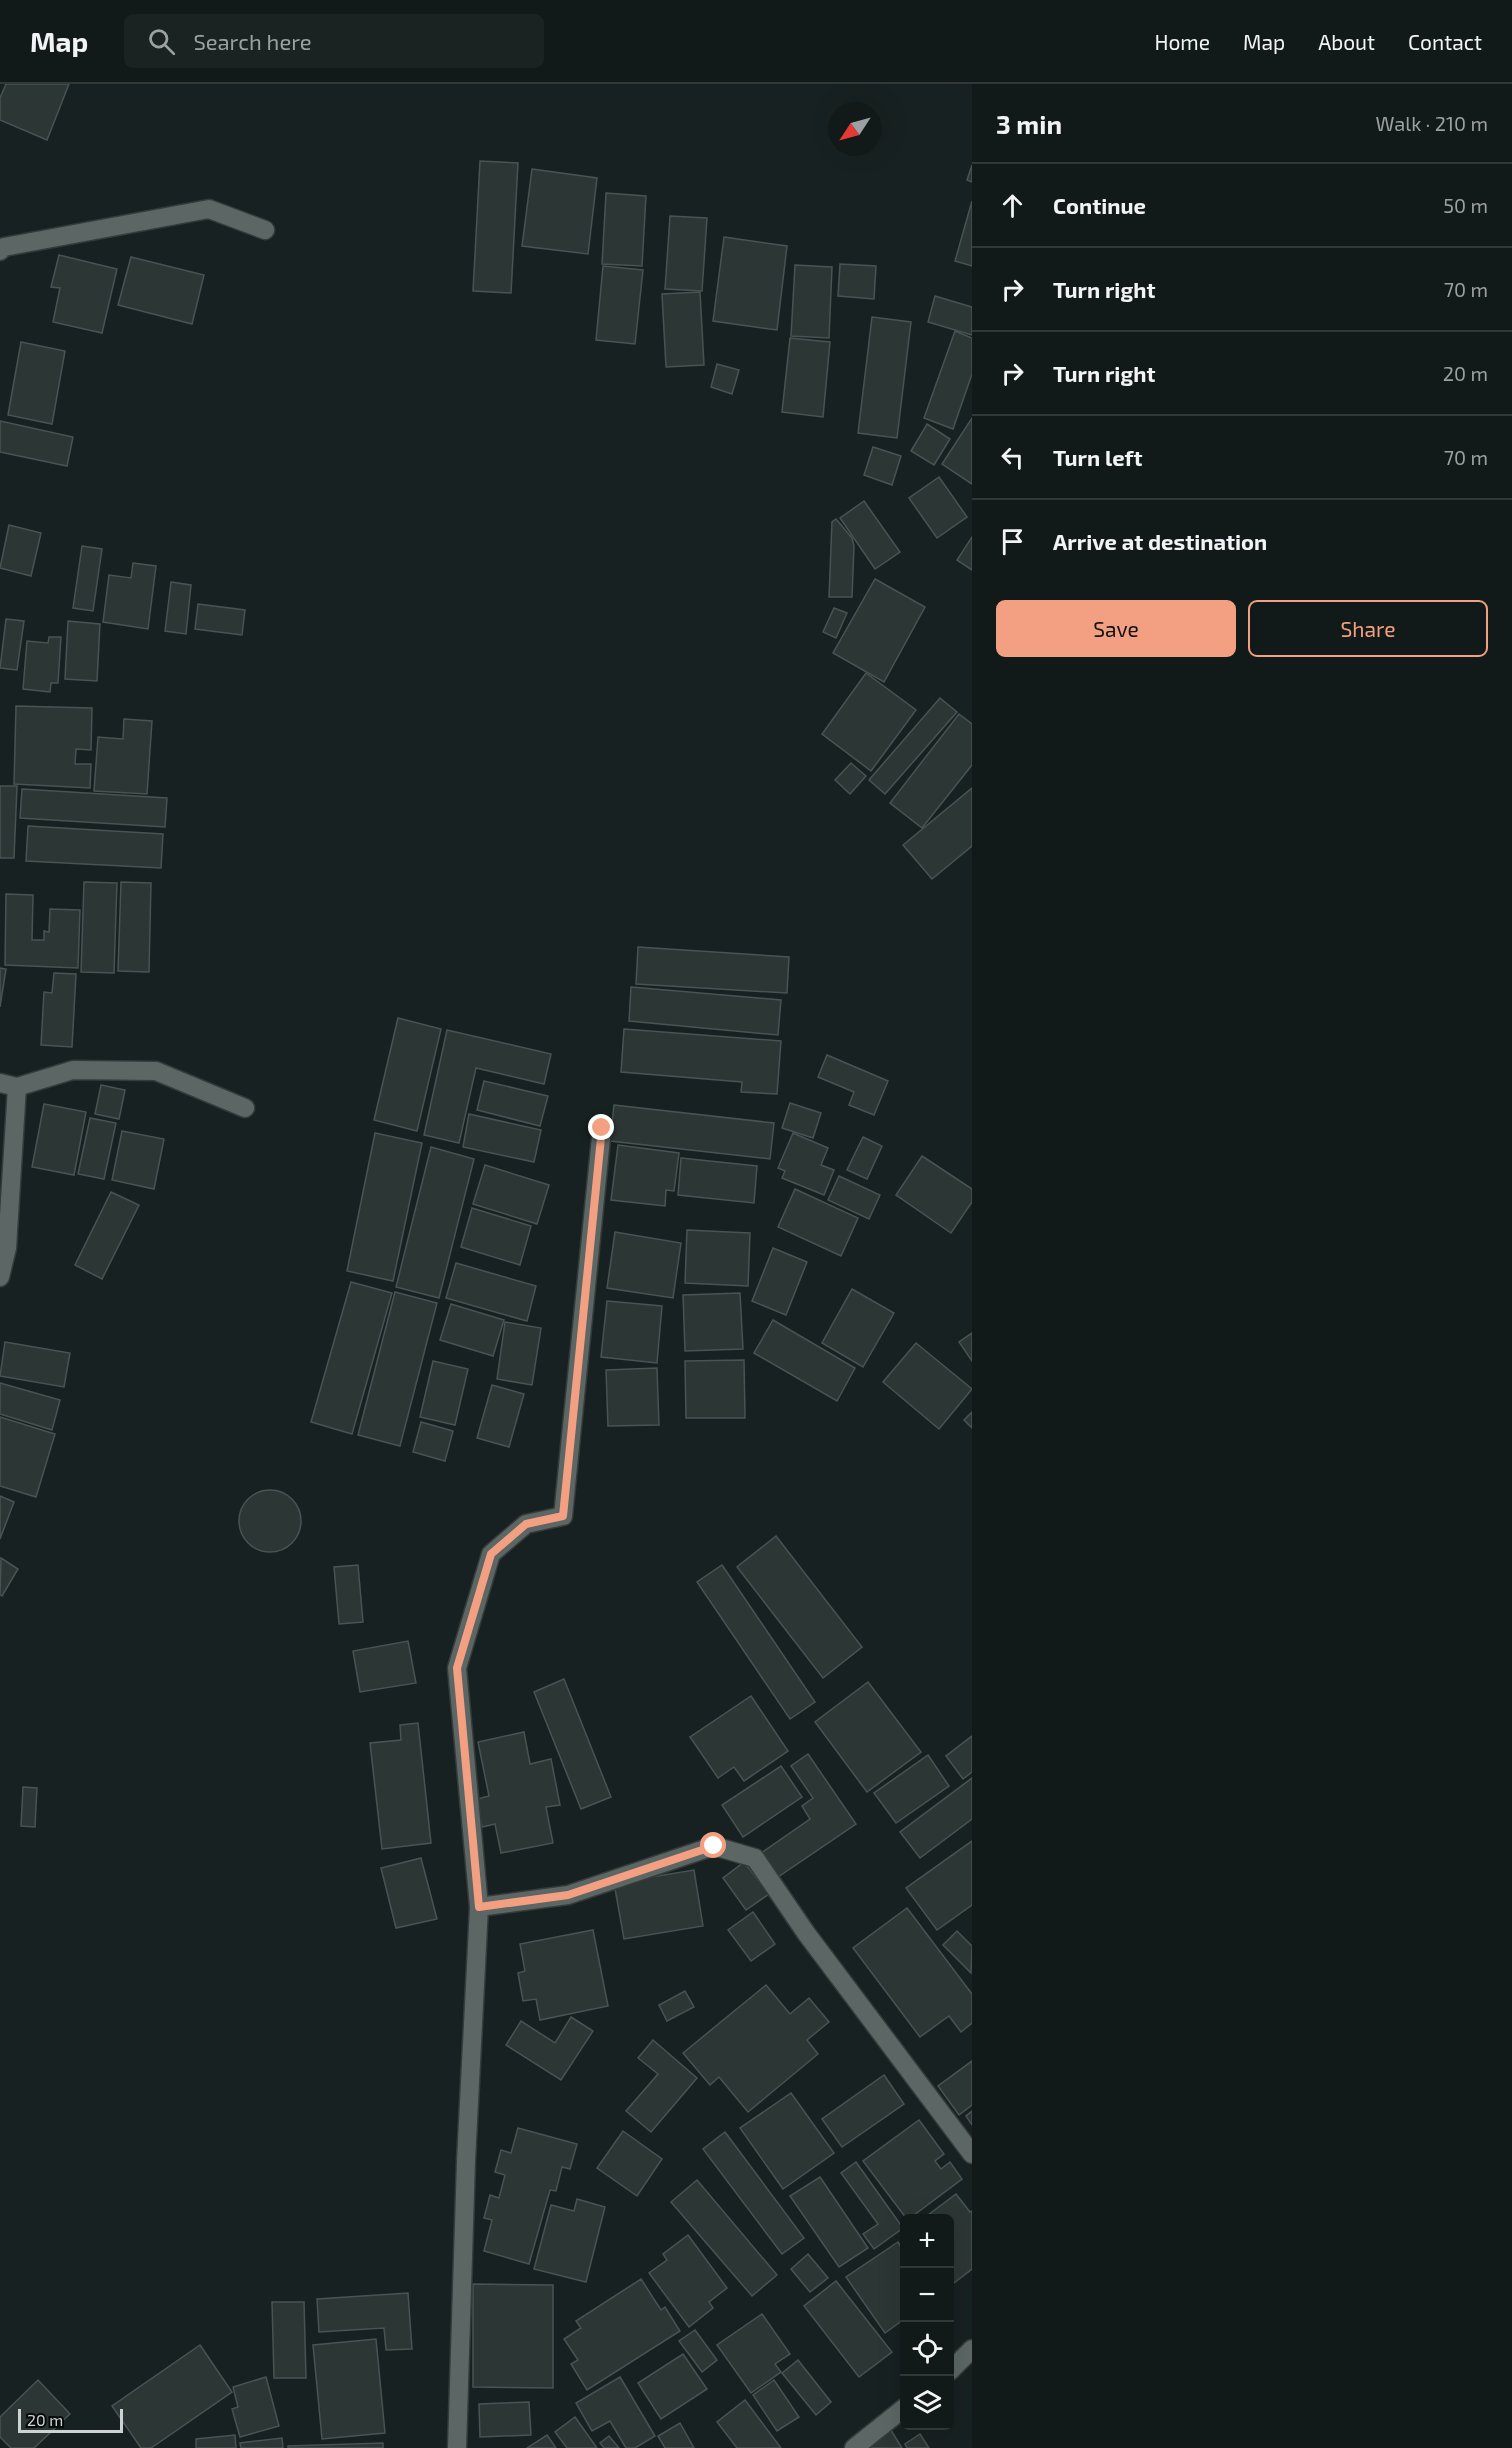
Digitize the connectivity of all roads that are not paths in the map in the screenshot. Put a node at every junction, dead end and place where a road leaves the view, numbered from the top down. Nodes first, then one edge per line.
1 (266, 230) dead end
2 (0, 251) edge
3 (9, 1085) edge
4 (245, 1108) dead end
5 (602, 1128) dead end
6 (3, 1248) edge
7 (0, 1277) edge
8 (479, 1907) junction
9 (972, 2154) edge
10 (972, 2349) edge
11 (954, 2367) edge
12 (900, 2411) edge
13 (457, 2448) edge
14 (854, 2448) edge

1 - 2 street
3 - 4 street
3 - 6 street
5 - 8 street
6 - 7 street
8 - 9 street
8 - 13 street
10 - 11 street
12 - 14 street

